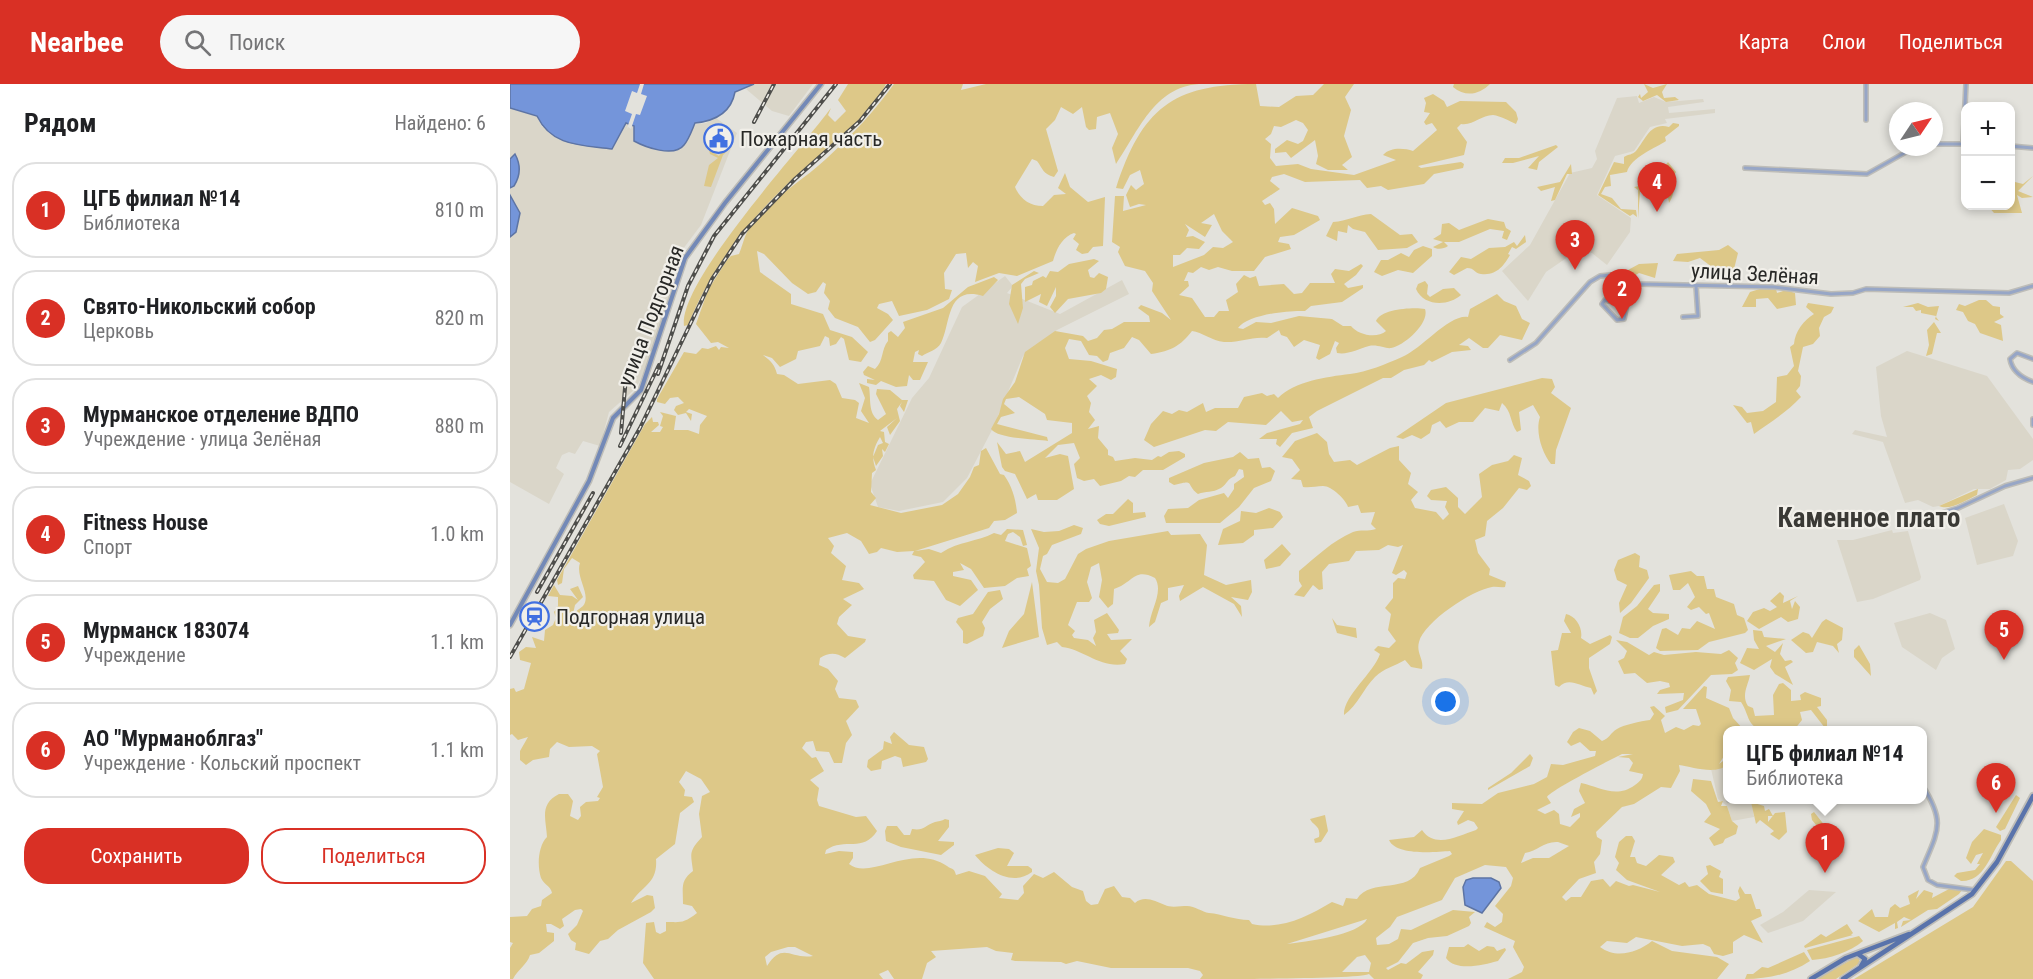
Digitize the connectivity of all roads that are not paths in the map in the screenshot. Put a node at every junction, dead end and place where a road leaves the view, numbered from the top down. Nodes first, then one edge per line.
1 (821, 84) edge
2 (1866, 84) edge
3 (1966, 84) edge
4 (1965, 102) edge
5 (1866, 120) dead end
6 (1943, 144) edge
7 (1961, 144) edge
8 (2015, 147) edge
9 (2033, 148) edge
10 (1899, 156) edge
11 (1745, 168) dead end
12 (1628, 283) junction
13 (1696, 286) junction
14 (2033, 286) edge
15 (1623, 300) junction
16 (1683, 317) dead end
17 (2033, 359) edge
18 (1510, 360) dead end
19 (2033, 382) edge
20 (2033, 419) edge
21 (2033, 425) edge
22 (2033, 478) edge
23 (1910, 524) dead end
24 (510, 625) edge
25 (1927, 792) edge
26 (2033, 796) edge
27 (1975, 890) junction
28 (1912, 934) junction
29 (1855, 954) junction
30 (1856, 970) junction
31 (1811, 979) edge
32 (1843, 979) edge

1 - 24 main road, улица Подгорная
2 - 5 street
3 - 4 street
6 - 7 street
8 - 9 street
10 - 11 street
12 - 13 street, улица Зелёная
12 - 15 street
12 - 18 street, улица Зелёная
13 - 14 street, улица Зелёная
13 - 16 street
15 - 15 street
17 - 19 street
20 - 21 street
22 - 23 street
25 - 27 street
26 - 27 main road
27 - 28 main road
28 - 29 main road
28 - 30 main road
29 - 30 main road
29 - 31 main road
30 - 32 main road

